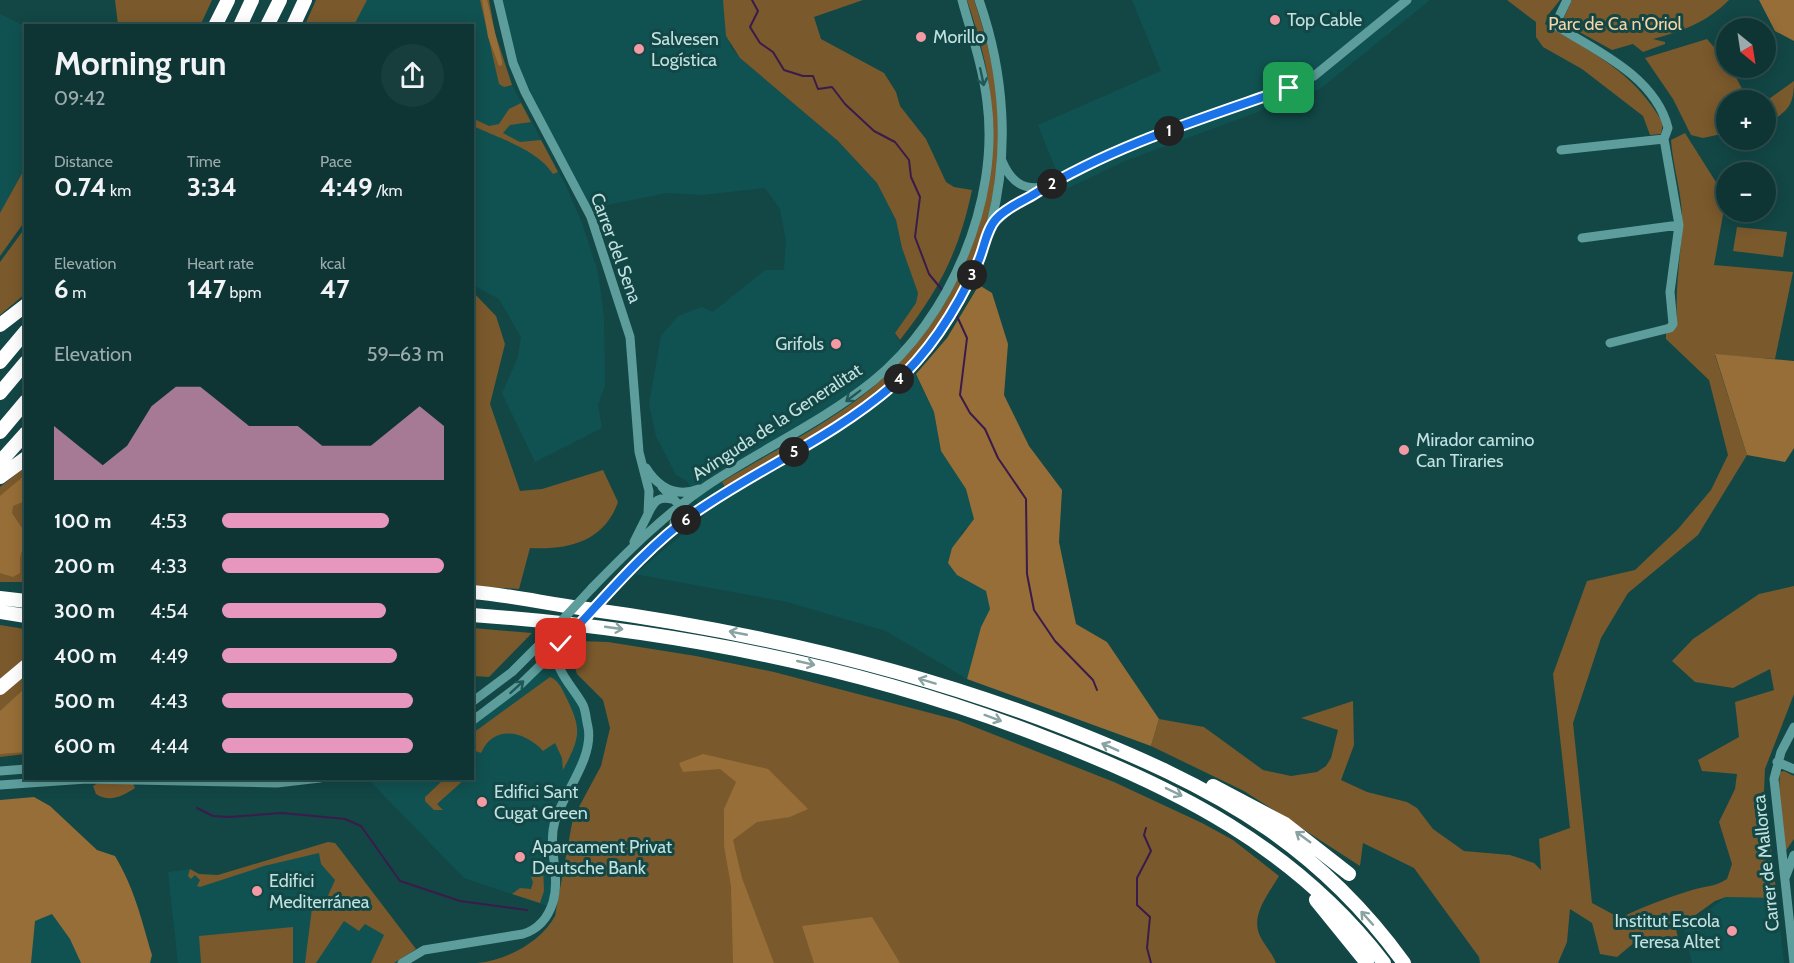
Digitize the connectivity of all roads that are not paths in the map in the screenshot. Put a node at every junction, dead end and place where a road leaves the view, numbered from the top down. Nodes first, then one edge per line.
1 (228, 0) edge
2 (252, 0) edge
3 (280, 0) edge
4 (305, 0) edge
5 (498, 0) edge
6 (962, 0) edge
7 (980, 0) edge
8 (1407, 0) edge
9 (1567, 0) edge
10 (1549, 20) dead end
11 (216, 24) edge
12 (241, 24) edge
13 (268, 24) edge
14 (293, 24) edge
15 (1558, 27) junction
16 (1664, 139) junction
17 (1561, 150) dead end
18 (1002, 160) junction
19 (1046, 187) junction
20 (1678, 225) junction
21 (991, 226) junction
22 (1582, 238) dead end
23 (24, 306) edge
24 (0, 325) edge
25 (24, 333) edge
26 (1610, 343) dead end
27 (0, 362) edge
28 (24, 364) edge
29 (0, 393) edge
30 (24, 403) edge
31 (0, 432) edge
32 (24, 435) edge
33 (639, 452) junction
34 (24, 459) edge
35 (0, 462) edge
36 (0, 477) edge
37 (708, 485) junction
38 (662, 487) junction
39 (672, 499) junction
40 (680, 506) junction
41 (648, 514) junction
42 (630, 571) junction
43 (608, 573) junction
44 (0, 590) edge
45 (24, 592) edge
46 (474, 592) edge
47 (0, 597) edge
48 (474, 599) edge
49 (24, 601) edge
50 (567, 606) junction
51 (0, 612) edge
52 (474, 615) edge
53 (24, 616) edge
54 (559, 646) junction
55 (558, 665) junction
56 (538, 667) junction
57 (24, 668) edge
58 (0, 688) edge
59 (474, 700) edge
60 (474, 720) edge
61 (1794, 727) edge
62 (1777, 762) junction
63 (24, 769) edge
64 (1794, 769) edge
65 (1164, 770) junction
66 (0, 771) edge
67 (72, 780) edge
68 (134, 780) edge
69 (303, 780) edge
70 (0, 785) edge
71 (1246, 835) junction
72 (1794, 855) edge
73 (1349, 874) dead end
74 (1784, 880) junction
75 (1792, 929) edge
76 (402, 963) edge
77 (1367, 963) edge
78 (1384, 963) edge
79 (1404, 963) edge
80 (1794, 963) edge

1 - 11 highway
2 - 12 highway
3 - 13 highway
4 - 14 highway
5 - 33 street, Carrer del Sena
6 -> 37 street, Avinguda de la Generalitat
7 - 18 street, Avinguda de la Generalitat
8 - 19 street
9 - 15 street
10 - 15 street
15 - 16 street
16 - 17 street
16 - 20 street
18 - 19 street
18 - 21 street, Avinguda de la Generalitat
19 - 21 street
20 - 22 street
20 - 26 street
21 - 42 street, Avinguda de la Generalitat
23 - 24 highway
25 - 27 highway
28 - 29 highway
30 - 31 highway
32 - 35 highway
33 - 38 street, Carrer del Sena
33 - 41 street, Carrer del Sena
34 - 36 highway
37 - 38 street
37 - 40 street, Avinguda de la Generalitat
38 - 39 street, Carrer del Sena
39 - 40 street, Carrer del Sena
39 - 41 street, Carrer del Sena
40 - 42 street
40 - 43 street, Avinguda de la Generalitat
41 - 43 street, Carrer del Sena
42 - 54 street, Avinguda de la Generalitat, bridge
43 - 59 street, Avinguda de la Generalitat, bridge
44 - 45 highway
46 - 50 highway
47 - 49 highway
48 - 50 highway
65 -> 50 highway
51 - 53 highway
52 -> 71 highway
54 - 55 street
54 - 56 street, Avinguda de la Generalitat
55 - 56 street
55 - 76 street
60 -> 56 street, Avinguda de la Generalitat
57 - 58 highway
61 - 62 street, Carrer de Mallorca
62 - 64 street
62 - 74 street, Carrer de Mallorca
63 - 66 street
73 -> 65 highway
79 -> 65 highway
67 - 70 street
68 - 69 street
71 - 77 highway
71 - 78 highway
72 - 74 street
74 - 75 street, Carrer de Mallorca
75 - 80 street, Carrer de Mallorca

